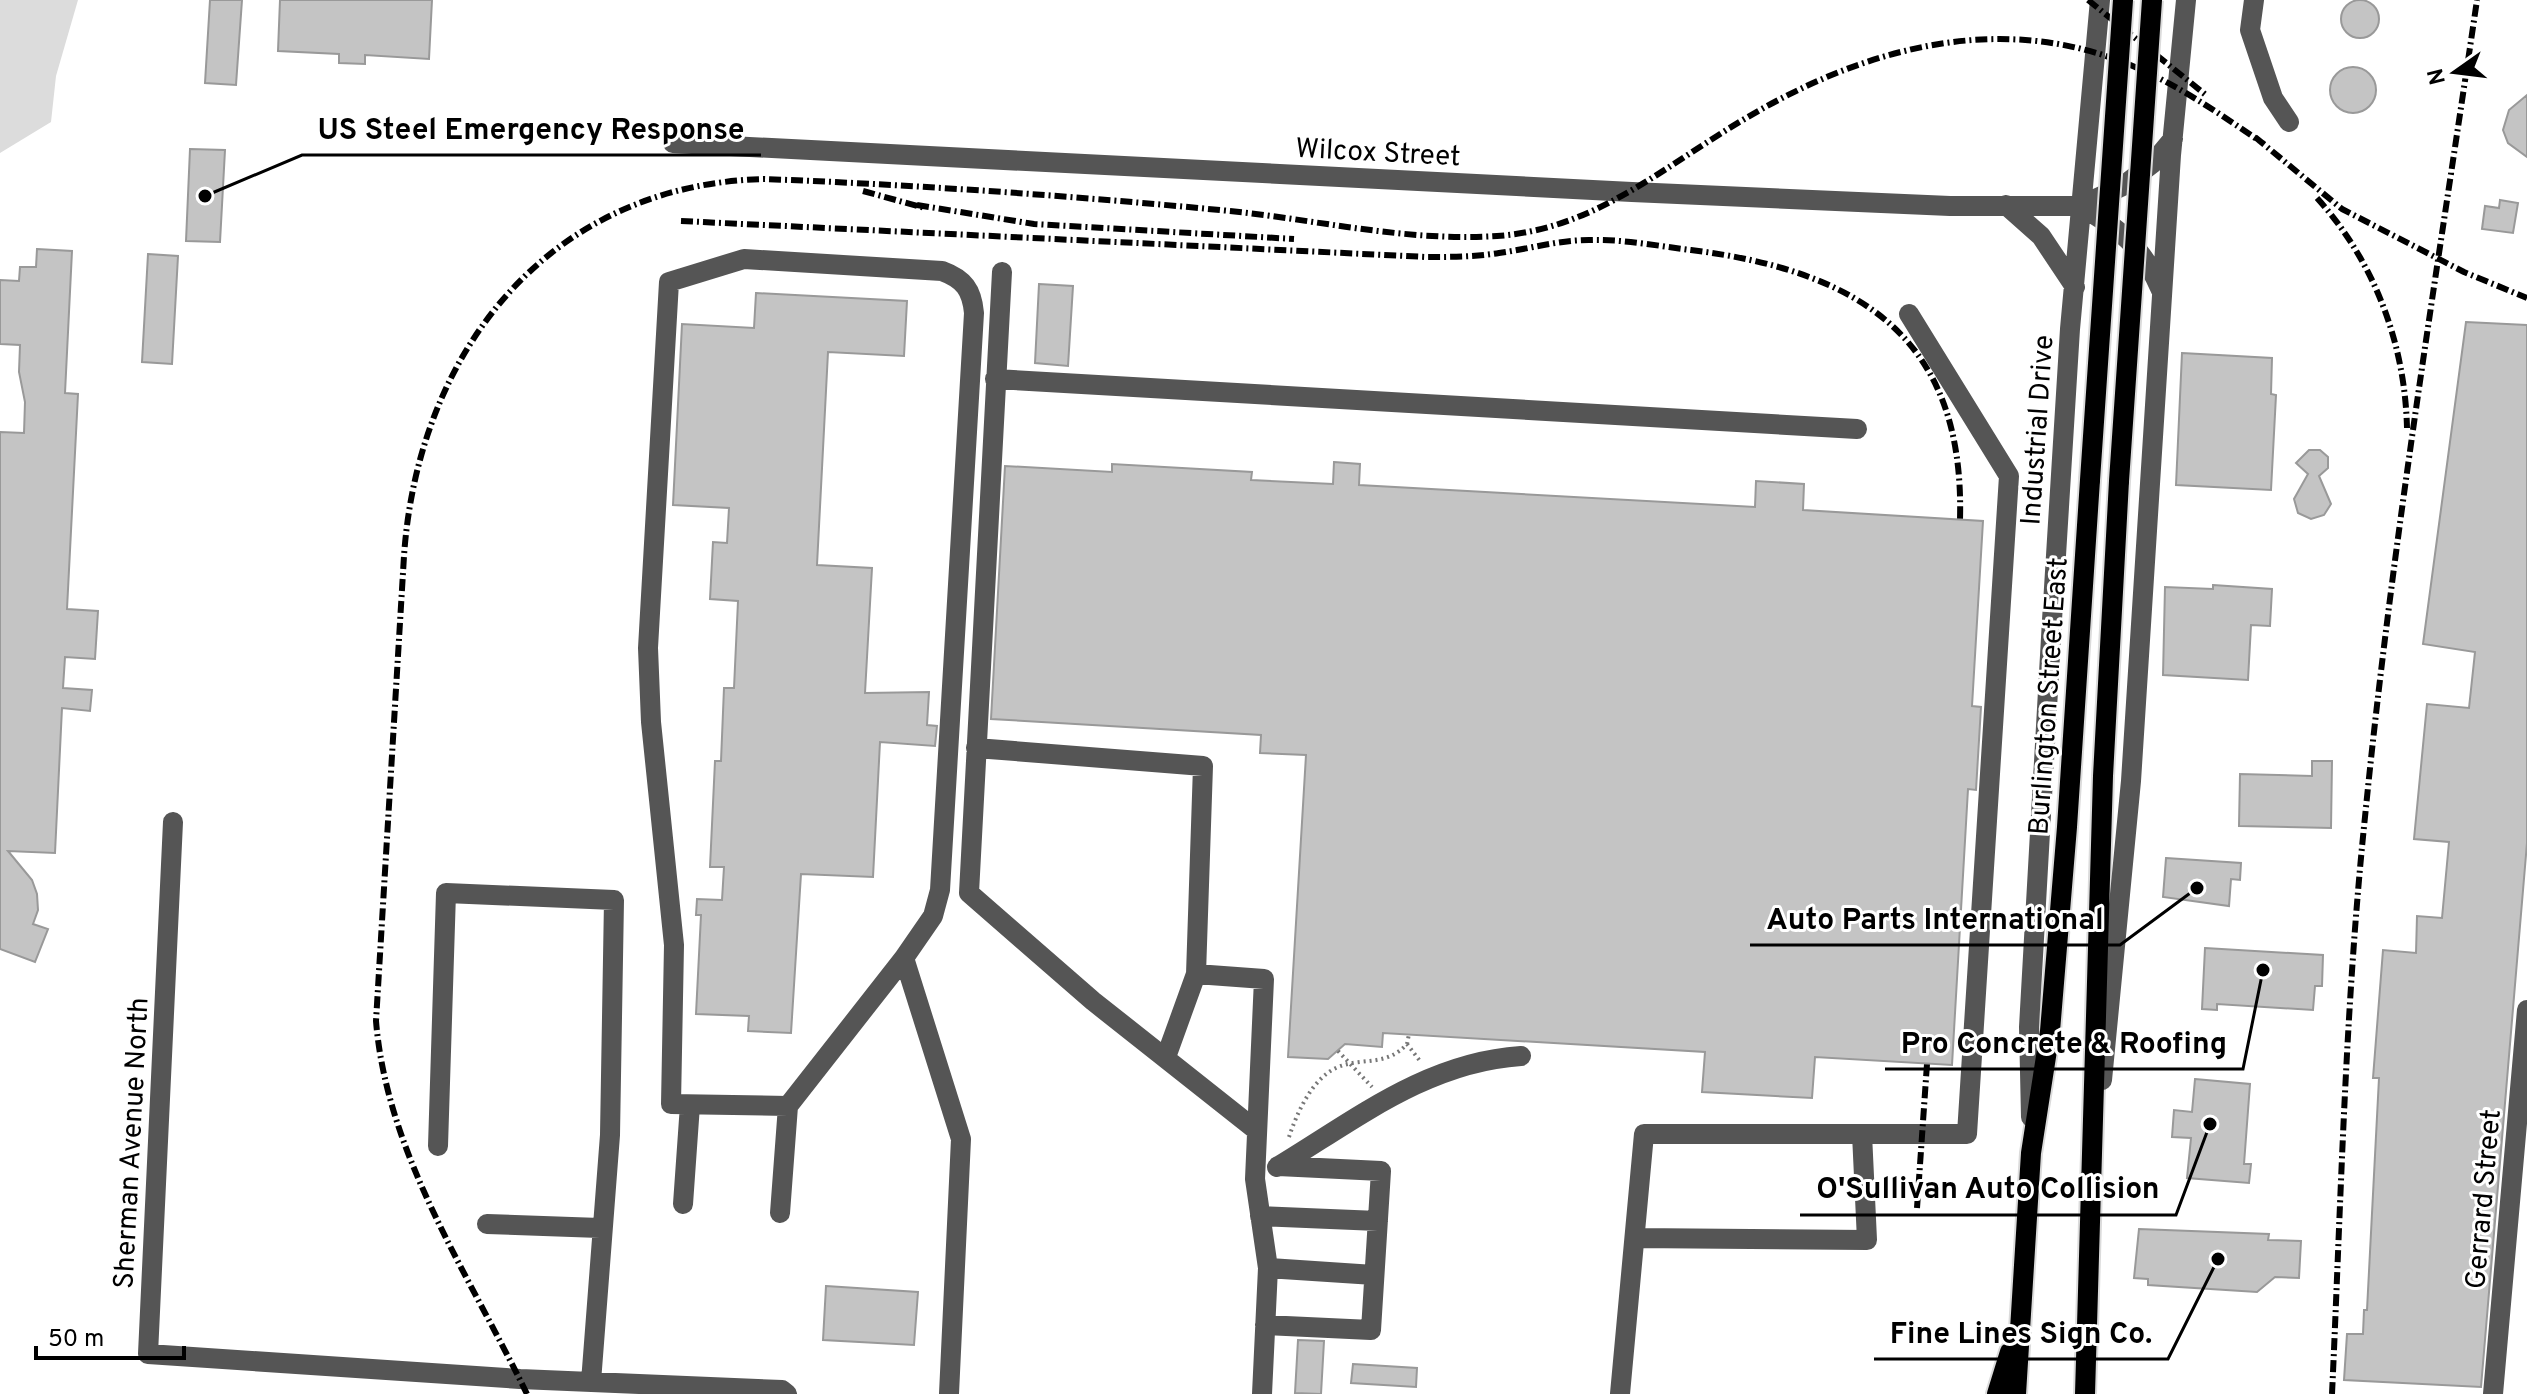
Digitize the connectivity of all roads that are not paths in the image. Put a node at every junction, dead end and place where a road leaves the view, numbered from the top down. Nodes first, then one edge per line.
1 (2100, 0) edge
2 (2123, 0) edge
3 (2152, 0) edge
4 (2186, 0) edge
5 (2254, 0) edge
6 (2289, 122) dead end
7 (2173, 139) junction
8 (673, 143) dead end
9 (2006, 205) junction
10 (2080, 206) junction
11 (1002, 272) dead end
12 (2075, 287) junction
13 (2163, 295) junction
14 (1909, 314) dead end
15 (995, 379) junction
16 (1857, 429) dead end
17 (976, 748) junction
18 (173, 822) dead end
19 (904, 958) junction
20 (1196, 974) junction
21 (2527, 1010) edge
22 (1521, 1056) dead end
23 (1166, 1057) junction
24 (690, 1105) junction
25 (788, 1106) junction
26 (1256, 1130) junction
27 (1862, 1134) junction
28 (438, 1146) dead end
29 (2031, 1153) junction
30 (1278, 1166) junction
31 (1255, 1179) junction
32 (2093, 1184) junction
33 (683, 1204) dead end
34 (780, 1213) dead end
35 (2518, 1215) edge
36 (1260, 1216) junction
37 (1378, 1221) junction
38 (487, 1224) dead end
39 (600, 1228) junction
40 (1635, 1238) junction
41 (1268, 1268) junction
42 (1374, 1275) junction
43 (2020, 1313) junction
44 (1265, 1325) junction
45 (591, 1382) junction
46 (787, 1394) edge
47 (949, 1394) edge
48 (1262, 1394) edge
49 (1620, 1394) edge
50 (1997, 1394) edge
51 (2016, 1394) edge
52 (2085, 1394) edge
53 (2493, 1394) edge

1 - 10 street, Industrial Drive
2 - 29 main road, Burlington Street East, bridge
3 - 32 main road, Burlington Street East, bridge
4 - 7 street, Burlington Street East
5 - 6 street
7 - 10 street
7 - 13 street, Burlington Street East
8 - 9 street, Wilcox Street
9 - 10 street, Wilcox Street
9 - 12 street
10 - 12 street, Industrial Drive
10 - 13 street
11 - 15 street
12 - 29 street, Industrial Drive
13 - 32 street, Burlington Street East
14 - 27 street
15 - 16 street
15 - 17 street
17 - 20 street
17 - 23 street
18 - 45 street, Sherman Avenue North
19 - 24 street
19 - 25 street
19 - 47 street
20 - 23 street
20 - 26 street
21 - 35 street, Gerrard Street
22 - 30 street
23 - 26 street
24 - 25 street
24 - 33 street
25 - 34 street
26 - 31 street
27 - 40 street
27 - 40 street
28 - 39 street
29 - 43 main road, Burlington Street East
30 - 31 street
30 - 37 street
31 - 36 street
32 - 52 main road, Burlington Street East
35 - 53 street, Gerrard Street
36 - 37 street
36 - 41 street
37 - 42 street
38 - 39 street
39 - 45 street
40 - 49 street
41 - 42 street
41 - 44 street
42 - 44 street
43 - 50 main road
43 - 51 main road, Burlington Street East
44 - 48 street
45 - 46 street, Sherman Avenue North

